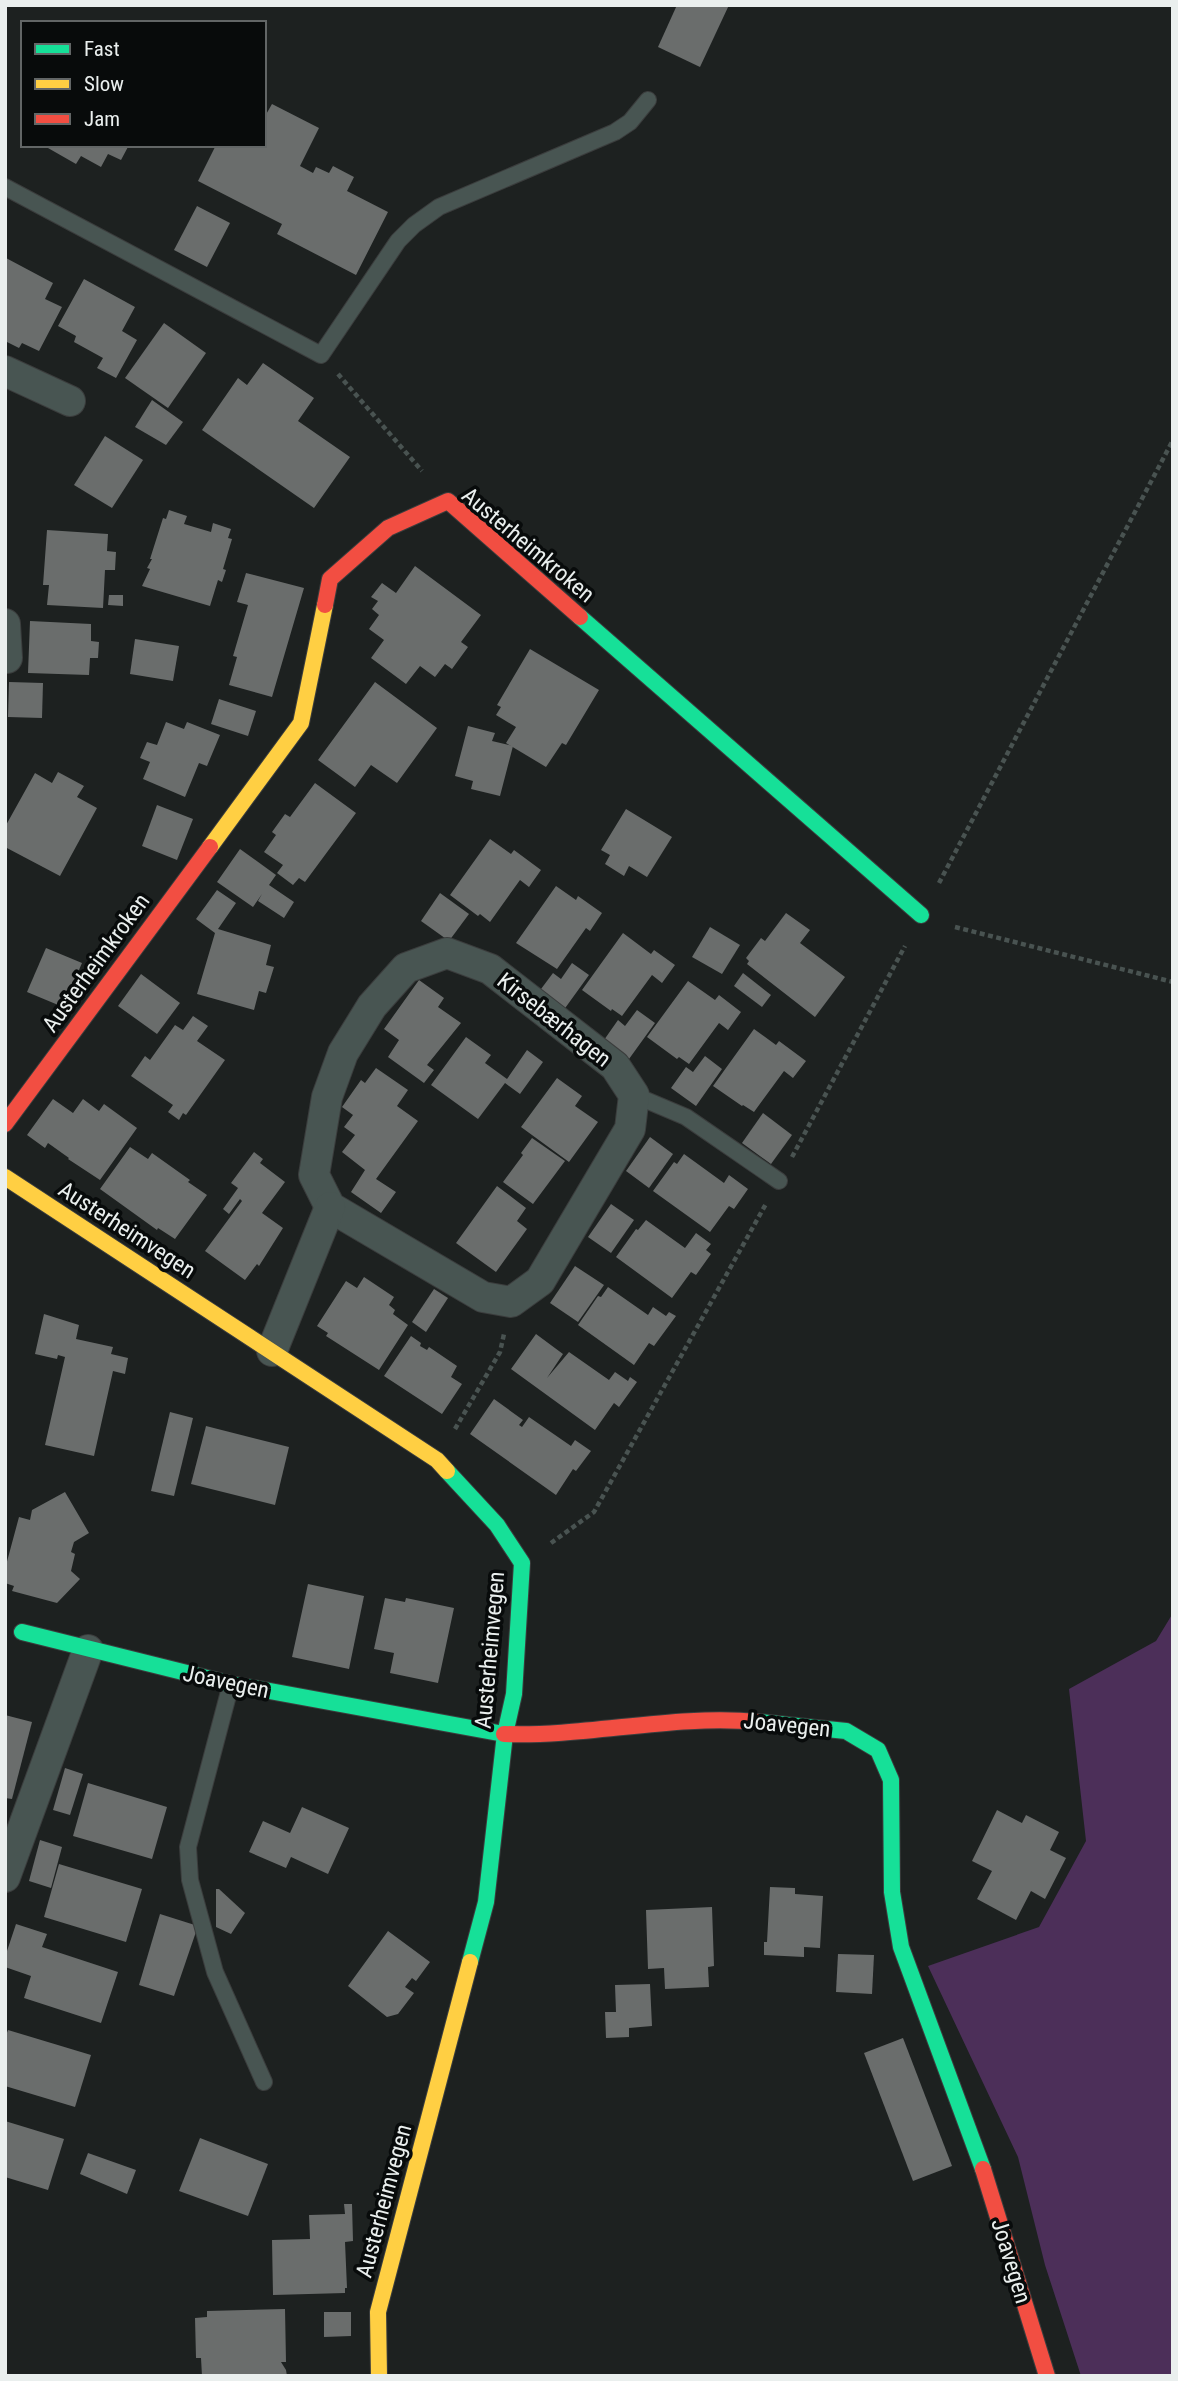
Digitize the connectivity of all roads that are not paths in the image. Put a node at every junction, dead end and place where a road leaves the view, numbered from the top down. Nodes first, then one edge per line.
1 (648, 100) dead end
2 (5, 187) edge
3 (7, 376) edge
4 (70, 401) dead end
5 (5, 624) edge
6 (7, 658) dead end
7 (921, 915) road end
8 (634, 1095) junction
9 (5, 1124) edge
10 (5, 1177) edge
11 (779, 1181) road end
12 (330, 1207) junction
13 (272, 1352) junction
14 (22, 1632) dead end
15 (88, 1650) junction
16 (231, 1684) junction
17 (505, 1734) junction
18 (5, 1877) edge
19 (264, 2082) dead end
20 (379, 2376) edge
21 (1047, 2376) edge

1 - 2 lane
3 - 4 street
5 - 6 street
7 - 9 street, Austerheimkroken
8 - 11 lane
8 - 12 street
8 - 12 street, Kirsebærhagen
10 - 13 street, Austerheimvegen
12 - 13 street
13 - 17 street, Austerheimvegen
14 - 15 street, Joavegen
15 - 16 street, Joavegen
15 - 18 street
16 - 17 street, Joavegen
16 - 19 lane
17 - 20 street, Austerheimvegen
17 - 21 street, Joavegen

